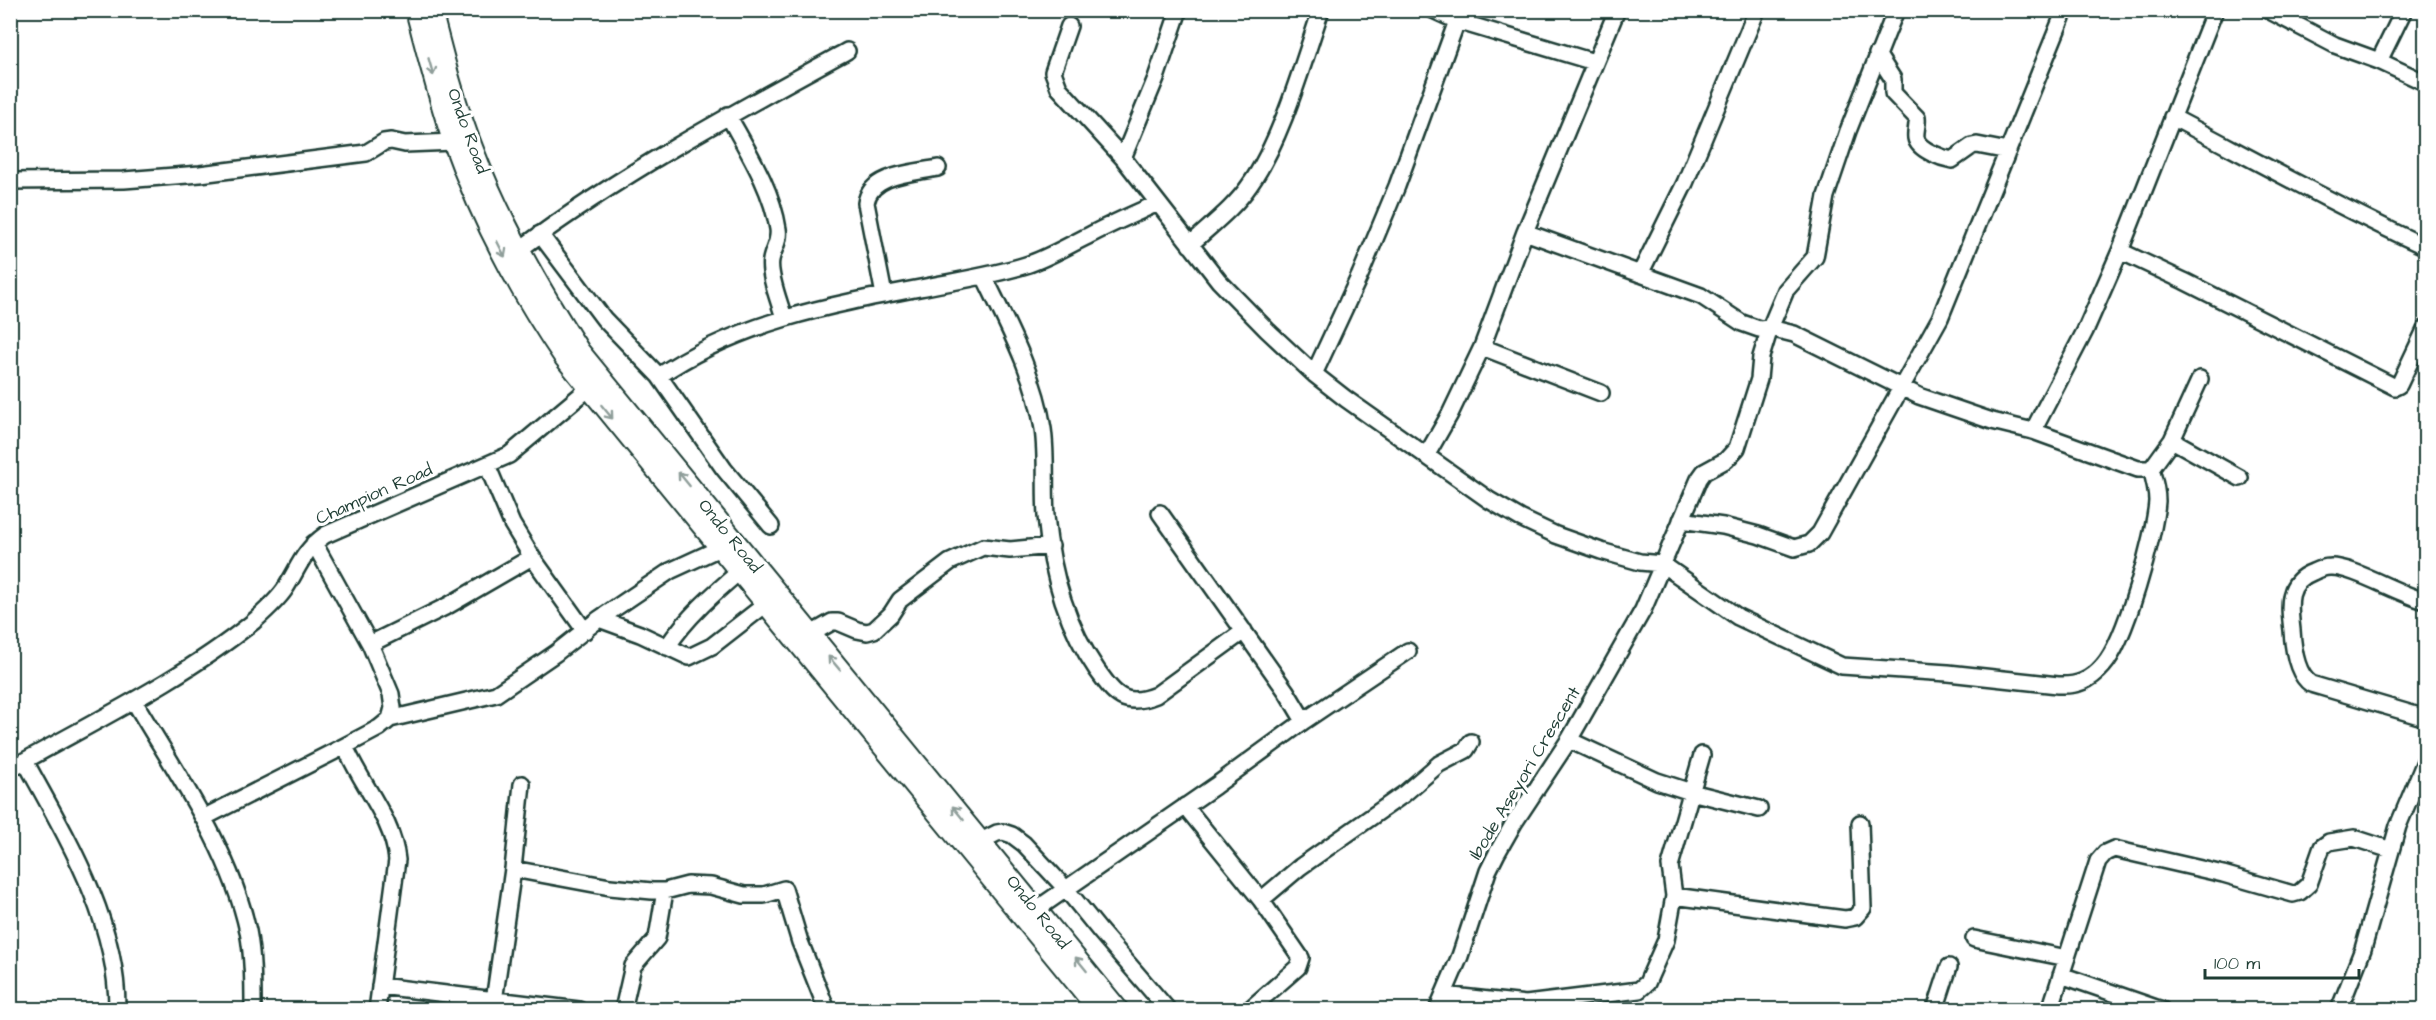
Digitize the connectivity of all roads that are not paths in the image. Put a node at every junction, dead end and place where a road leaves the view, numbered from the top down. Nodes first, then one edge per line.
1 (416, 10) edge
2 (430, 10) edge
3 (1179, 10) edge
4 (1321, 10) edge
5 (1433, 10) edge
6 (1617, 10) edge
7 (1757, 10) edge
8 (1896, 10) edge
9 (2065, 10) edge
10 (2215, 10) edge
11 (2268, 10) edge
12 (2404, 10) edge
13 (1457, 21) junction
14 (1069, 26) dead end
15 (847, 51) dead end
16 (1877, 54) junction
17 (2379, 61) junction
18 (1594, 62) junction
19 (2426, 83) edge
20 (728, 115) junction
21 (2172, 117) junction
22 (454, 142) junction
23 (2008, 151) junction
24 (1123, 158) junction
25 (938, 168) dead end
26 (10, 181) edge
27 (1158, 203) junction
28 (1525, 232) junction
29 (540, 234) junction
30 (1190, 244) junction
31 (2426, 247) edge
32 (519, 250) junction
33 (2120, 251) junction
34 (1640, 274) junction
35 (984, 276) junction
36 (884, 295) junction
37 (784, 318) junction
38 (1770, 328) junction
39 (2426, 328) edge
40 (1326, 345) junction
41 (1482, 347) junction
42 (1296, 357) junction
43 (1314, 374) junction
44 (659, 376) junction
45 (2200, 379) dead end
46 (1902, 387) junction
47 (588, 389) junction
48 (1601, 393) dead end
49 (2032, 431) junction
50 (2172, 440) junction
51 (1426, 456) junction
52 (487, 465) junction
53 (2151, 469) junction
54 (2240, 478) dead end
55 (1160, 513) dead end
56 (1681, 520) junction
57 (771, 526) dead end
58 (314, 543) junction
59 (1051, 546) junction
60 (720, 548) junction
61 (532, 557) junction
62 (1662, 564) junction
63 (740, 572) junction
64 (2426, 601) edge
65 (766, 604) junction
66 (599, 619) junction
67 (585, 631) junction
68 (1244, 631) junction
69 (811, 634) junction
70 (370, 644) junction
71 (667, 647) junction
72 (1408, 651) dead end
73 (134, 701) junction
74 (2426, 718) edge
75 (390, 719) junction
76 (1304, 721) junction
77 (885, 737) junction
78 (1569, 740) junction
79 (1471, 742) dead end
80 (345, 746) junction
81 (1702, 755) dead end
82 (2426, 759) edge
83 (25, 761) junction
84 (10, 769) edge
85 (522, 784) dead end
86 (1691, 792) junction
87 (1185, 806) junction
88 (1759, 809) dead end
89 (203, 818) junction
90 (1860, 823) dead end
91 (981, 841) junction
92 (2391, 850) junction
93 (513, 869) junction
94 (1066, 889) junction
95 (664, 891) junction
96 (1674, 896) junction
97 (1261, 900) junction
98 (1037, 909) junction
99 (1974, 939) dead end
100 (2067, 958) junction
101 (1949, 967) dead end
102 (2061, 975) junction
103 (380, 986) junction
104 (494, 1001) junction
105 (1440, 1002) edge
106 (117, 1010) edge
107 (254, 1010) edge
108 (377, 1010) edge
109 (579, 1010) edge
110 (623, 1010) edge
111 (827, 1010) edge
112 (1099, 1010) edge
113 (1118, 1010) edge
114 (1168, 1010) edge
115 (1249, 1010) edge
116 (1935, 1010) edge
117 (2050, 1010) edge
118 (2162, 1010) edge
119 (2339, 1010) edge

1 -> 22 main road, Ondo Road
2 - 32 main road, Ondo Road
3 - 24 street
4 - 30 street
5 - 13 street
6 - 18 street
7 - 34 street
8 - 16 street, Ibode Aseyori Crescent
9 - 23 street
10 - 21 street
11 - 17 street
12 - 17 street
13 - 18 street
13 - 40 street
14 - 24 street
15 - 20 street
16 - 23 street
16 - 38 street, Ibode Aseyori Crescent
17 - 19 street
18 - 28 street
20 - 29 street
20 - 37 street
21 - 31 street
21 - 33 street
22 - 26 street
22 -> 47 main road, Ondo Road
23 - 46 street
24 - 27 street
25 - 36 street
27 - 30 street
27 - 35 street
28 - 34 street
28 - 41 street
29 - 32 street
29 - 44 street
30 - 42 street
69 -> 32 main road, Ondo Road
33 - 39 street
33 - 49 street
34 - 38 street
35 - 36 street
35 - 59 street
36 - 37 street
37 - 44 street
38 - 46 street
38 - 56 street, Ibode Aseyori Crescent
40 - 42 street
40 - 43 street
41 - 48 street
41 - 51 street
42 - 43 street
43 - 51 street
44 - 57 street
45 - 50 street
46 - 49 street
46 - 56 street
47 - 52 street, Champion Road
47 -> 60 main road, Ondo Road
49 - 53 street
50 - 53 street
50 - 54 street
51 - 62 street
52 - 58 street, Champion Road
52 - 61 street
53 - 62 street
55 - 68 street
56 - 62 street, Ibode Aseyori Crescent
58 - 70 street
58 - 73 street, Champion Road
59 - 68 street
59 - 69 street
60 - 63 main road, Ondo Road
60 - 66 street
61 - 67 street
61 - 70 street
62 - 78 street, Ibode Aseyori Crescent
63 - 65 main road, Ondo Road
63 - 71 street
64 - 74 street
65 - 71 street
65 - 77 main road, Ondo Road
66 - 67 street
66 - 71 street
67 - 75 street
68 - 76 street
77 -> 69 main road, Ondo Road
70 - 75 street
72 - 76 street
73 - 83 street, Champion Road
73 - 89 street
75 - 80 street
76 - 87 street
91 -> 77 main road, Ondo Road
77 - 112 main road, Ondo Road
78 - 86 street
78 - 105 street, Ibode Aseyori Crescent
79 - 97 street
80 - 89 street
80 - 103 street
81 - 86 street
82 - 92 street
83 - 84 street, Champion Road
83 - 106 street
85 - 93 street
86 - 88 street
86 - 96 street
87 - 94 street
87 - 97 street
89 - 107 street
90 - 96 street
91 - 94 street
91 - 98 main road, Ondo Road
92 - 100 street
92 - 119 street
93 - 95 street
93 - 104 street
94 - 98 street
94 - 114 street
95 - 110 street
95 - 111 street
96 - 105 street
97 - 115 street
113 -> 98 main road, Ondo Road
99 - 100 street
100 - 102 street
101 - 116 street
102 - 117 street
102 - 118 street
103 - 104 street
103 - 108 street
104 - 109 street

